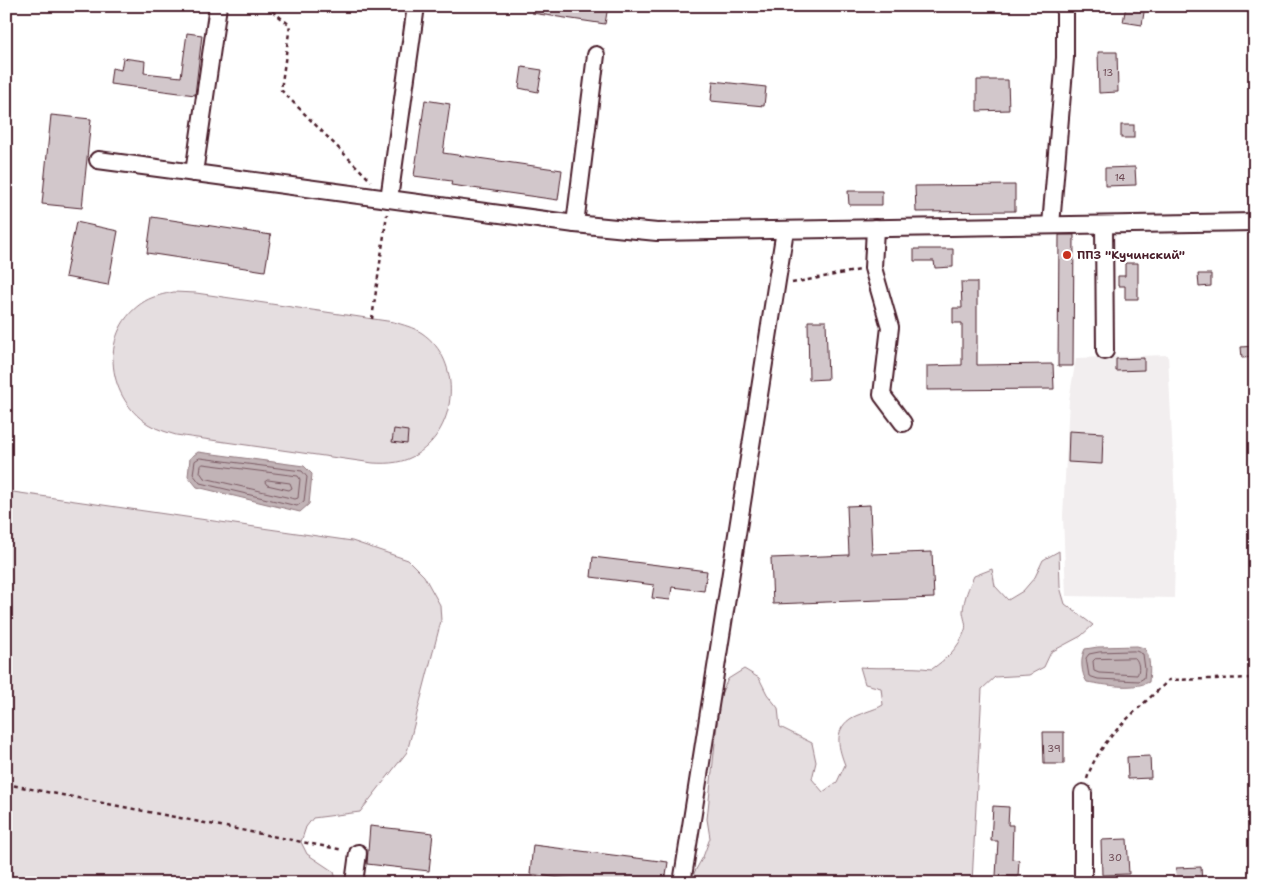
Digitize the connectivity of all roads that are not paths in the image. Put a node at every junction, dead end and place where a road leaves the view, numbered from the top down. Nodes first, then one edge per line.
1 (218, 6) edge
2 (416, 6) edge
3 (1065, 6) edge
4 (596, 55) dead end
5 (98, 160) dead end
6 (194, 173) junction
7 (389, 199) junction
8 (1255, 222) edge
9 (575, 224) junction
10 (1051, 225) junction
11 (1104, 225) junction
12 (875, 228) junction
13 (785, 230) junction
14 (1105, 351) dead end
15 (903, 423) dead end
16 (1083, 793) road end
17 (358, 853) road end
18 (354, 883) edge
19 (682, 883) edge
20 (1083, 883) edge

1 - 6 street
2 - 7 street
3 - 10 street
4 - 9 street
5 - 6 street
6 - 7 street
7 - 9 street
8 - 11 street
9 - 13 street
10 - 11 street
10 - 12 street
11 - 14 street
12 - 13 street
12 - 15 street
13 - 19 street
16 - 20 street
17 - 18 street

